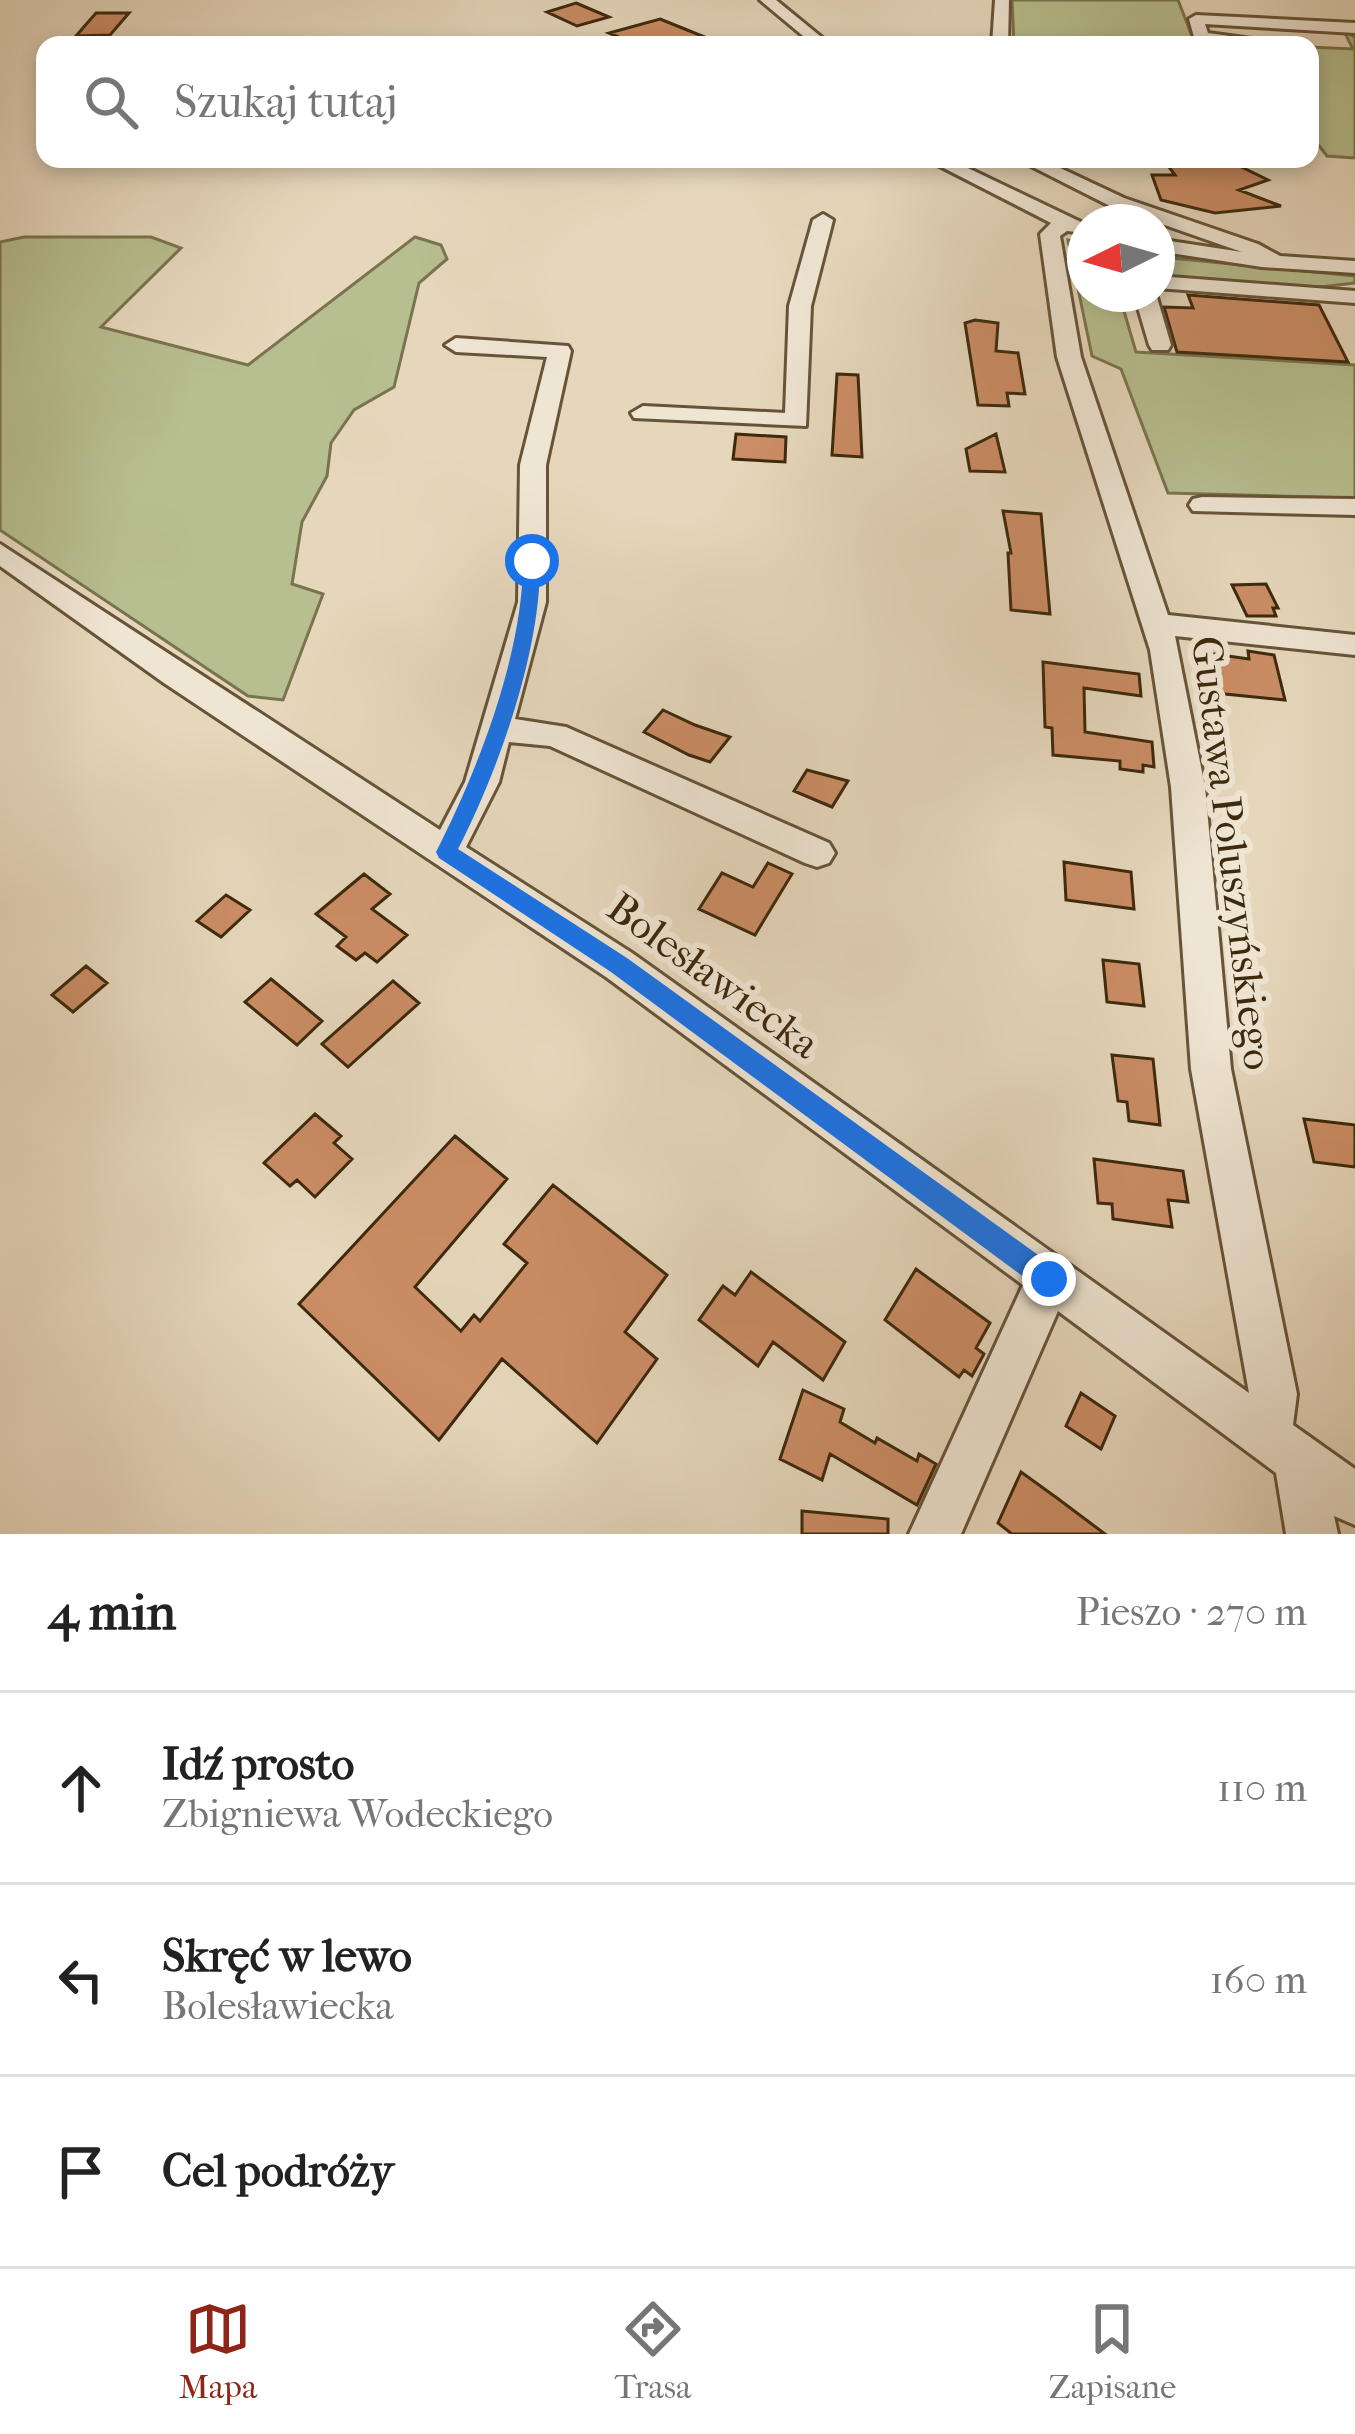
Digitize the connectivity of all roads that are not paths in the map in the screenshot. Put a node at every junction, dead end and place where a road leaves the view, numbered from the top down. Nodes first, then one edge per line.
1 (766, 0) edge
2 (1002, 0) edge
3 (1288, 3) dead end
4 (1298, 25) junction
5 (1324, 26) junction
6 (1355, 28) edge
7 (1254, 35) dead end
8 (812, 36) edge
9 (1000, 36) edge
10 (1202, 36) edge
11 (1228, 36) edge
12 (1303, 36) edge
13 (1335, 47) dead end
14 (954, 168) edge
15 (1045, 168) edge
16 (823, 220) dead end
17 (1067, 223) edge
18 (1067, 229) edge
19 (1175, 253) edge
20 (1355, 256) edge
21 (1274, 261) junction
22 (1302, 263) junction
23 (1355, 267) edge
24 (1175, 283) edge
25 (1355, 296) edge
26 (1150, 312) edge
27 (456, 345) dead end
28 (1160, 345) dead end
29 (643, 413) dead end
30 (1202, 505) dead end
31 (1355, 507) edge
32 (0, 553) edge
33 (1159, 624) junction
34 (1355, 645) edge
35 (496, 729) junction
36 (446, 852) junction
37 (817, 853) dead end
38 (1049, 1279) junction
39 (1282, 1451) junction
40 (1355, 1500) edge
41 (935, 1534) edge
42 (1312, 1534) edge

1 - 8 street
2 - 9 street
3 - 4 street
4 - 5 street
4 - 10 street
4 - 12 street
5 - 6 street
5 - 13 street
7 - 11 street
14 - 17 street
15 - 21 street
16 - 29 street
18 - 33 street, Gustawa Poluszyńskiego
19 - 21 street
20 - 22 street
21 - 22 street
22 - 23 street
24 - 25 street
26 - 28 street
27 - 35 street
30 - 31 street
32 - 36 street, Bolesławiecka
33 - 34 street
33 - 39 street, Gustawa Poluszyńskiego
35 - 36 street
35 - 37 street
36 - 38 street, Bolesławiecka
38 - 39 street, Bolesławiecka
38 - 41 street
39 - 40 street, Bolesławiecka
39 - 42 street, Gustawa Poluszyńskiego

